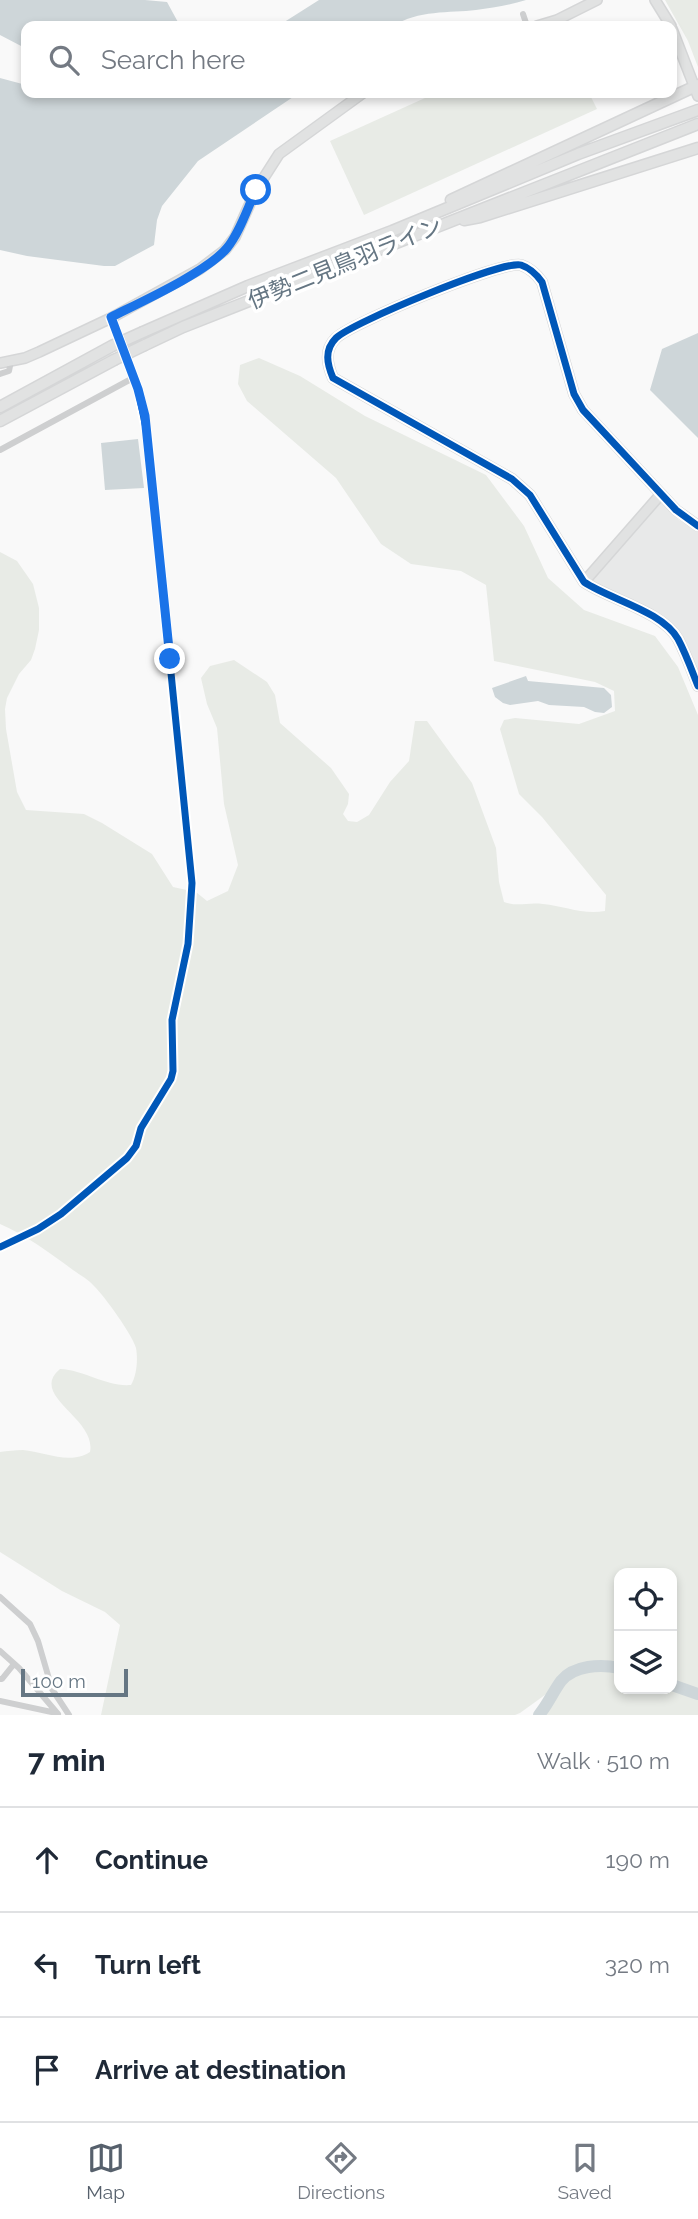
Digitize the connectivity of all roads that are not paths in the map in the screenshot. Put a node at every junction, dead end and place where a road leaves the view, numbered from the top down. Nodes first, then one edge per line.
1 (597, 0) edge
2 (655, 0) edge
3 (523, 14) dead end
4 (525, 21) edge
5 (554, 21) edge
6 (667, 21) edge
7 (677, 42) edge
8 (697, 89) edge
9 (356, 98) edge
10 (676, 98) edge
11 (677, 98) edge
12 (697, 111) edge
13 (698, 124) edge
14 (698, 148) edge
15 (445, 223) junction
16 (392, 231) junction
17 (111, 317) junction
18 (11, 361) junction
19 (0, 363) edge
20 (0, 374) edge
21 (133, 379) junction
22 (0, 407) edge
23 (0, 422) edge
24 (0, 450) edge
25 (661, 495) junction
26 (698, 526) edge
27 (584, 582) junction
28 (698, 686) edge
29 (0, 1247) edge
30 (1, 1600) edge
31 (0, 1651) edge
32 (15, 1664) junction
33 (0, 1679) edge
34 (0, 1700) edge
35 (64, 1715) edge

1 - 5 street
2 - 6 street
3 - 4 street
7 - 8 street
8 - 11 main road
9 - 17 street
10 - 16 main road
12 - 16 main road, 伊勢二見鳥羽ライン
13 - 15 main road, 伊勢二見鳥羽ライン
14 - 15 main road
15 - 23 main road, 伊勢二見鳥羽ライン, bridge
16 - 22 main road, 伊勢二見鳥羽ライン, bridge
17 - 18 street
17 - 21 street
18 - 19 street
18 - 20 street
21 - 24 street
21 - 29 street
25 - 26 street
25 - 27 street
25 - 27 street
27 - 28 street
30 - 35 street
31 - 32 street
32 - 33 street
32 - 35 street
34 - 35 street

